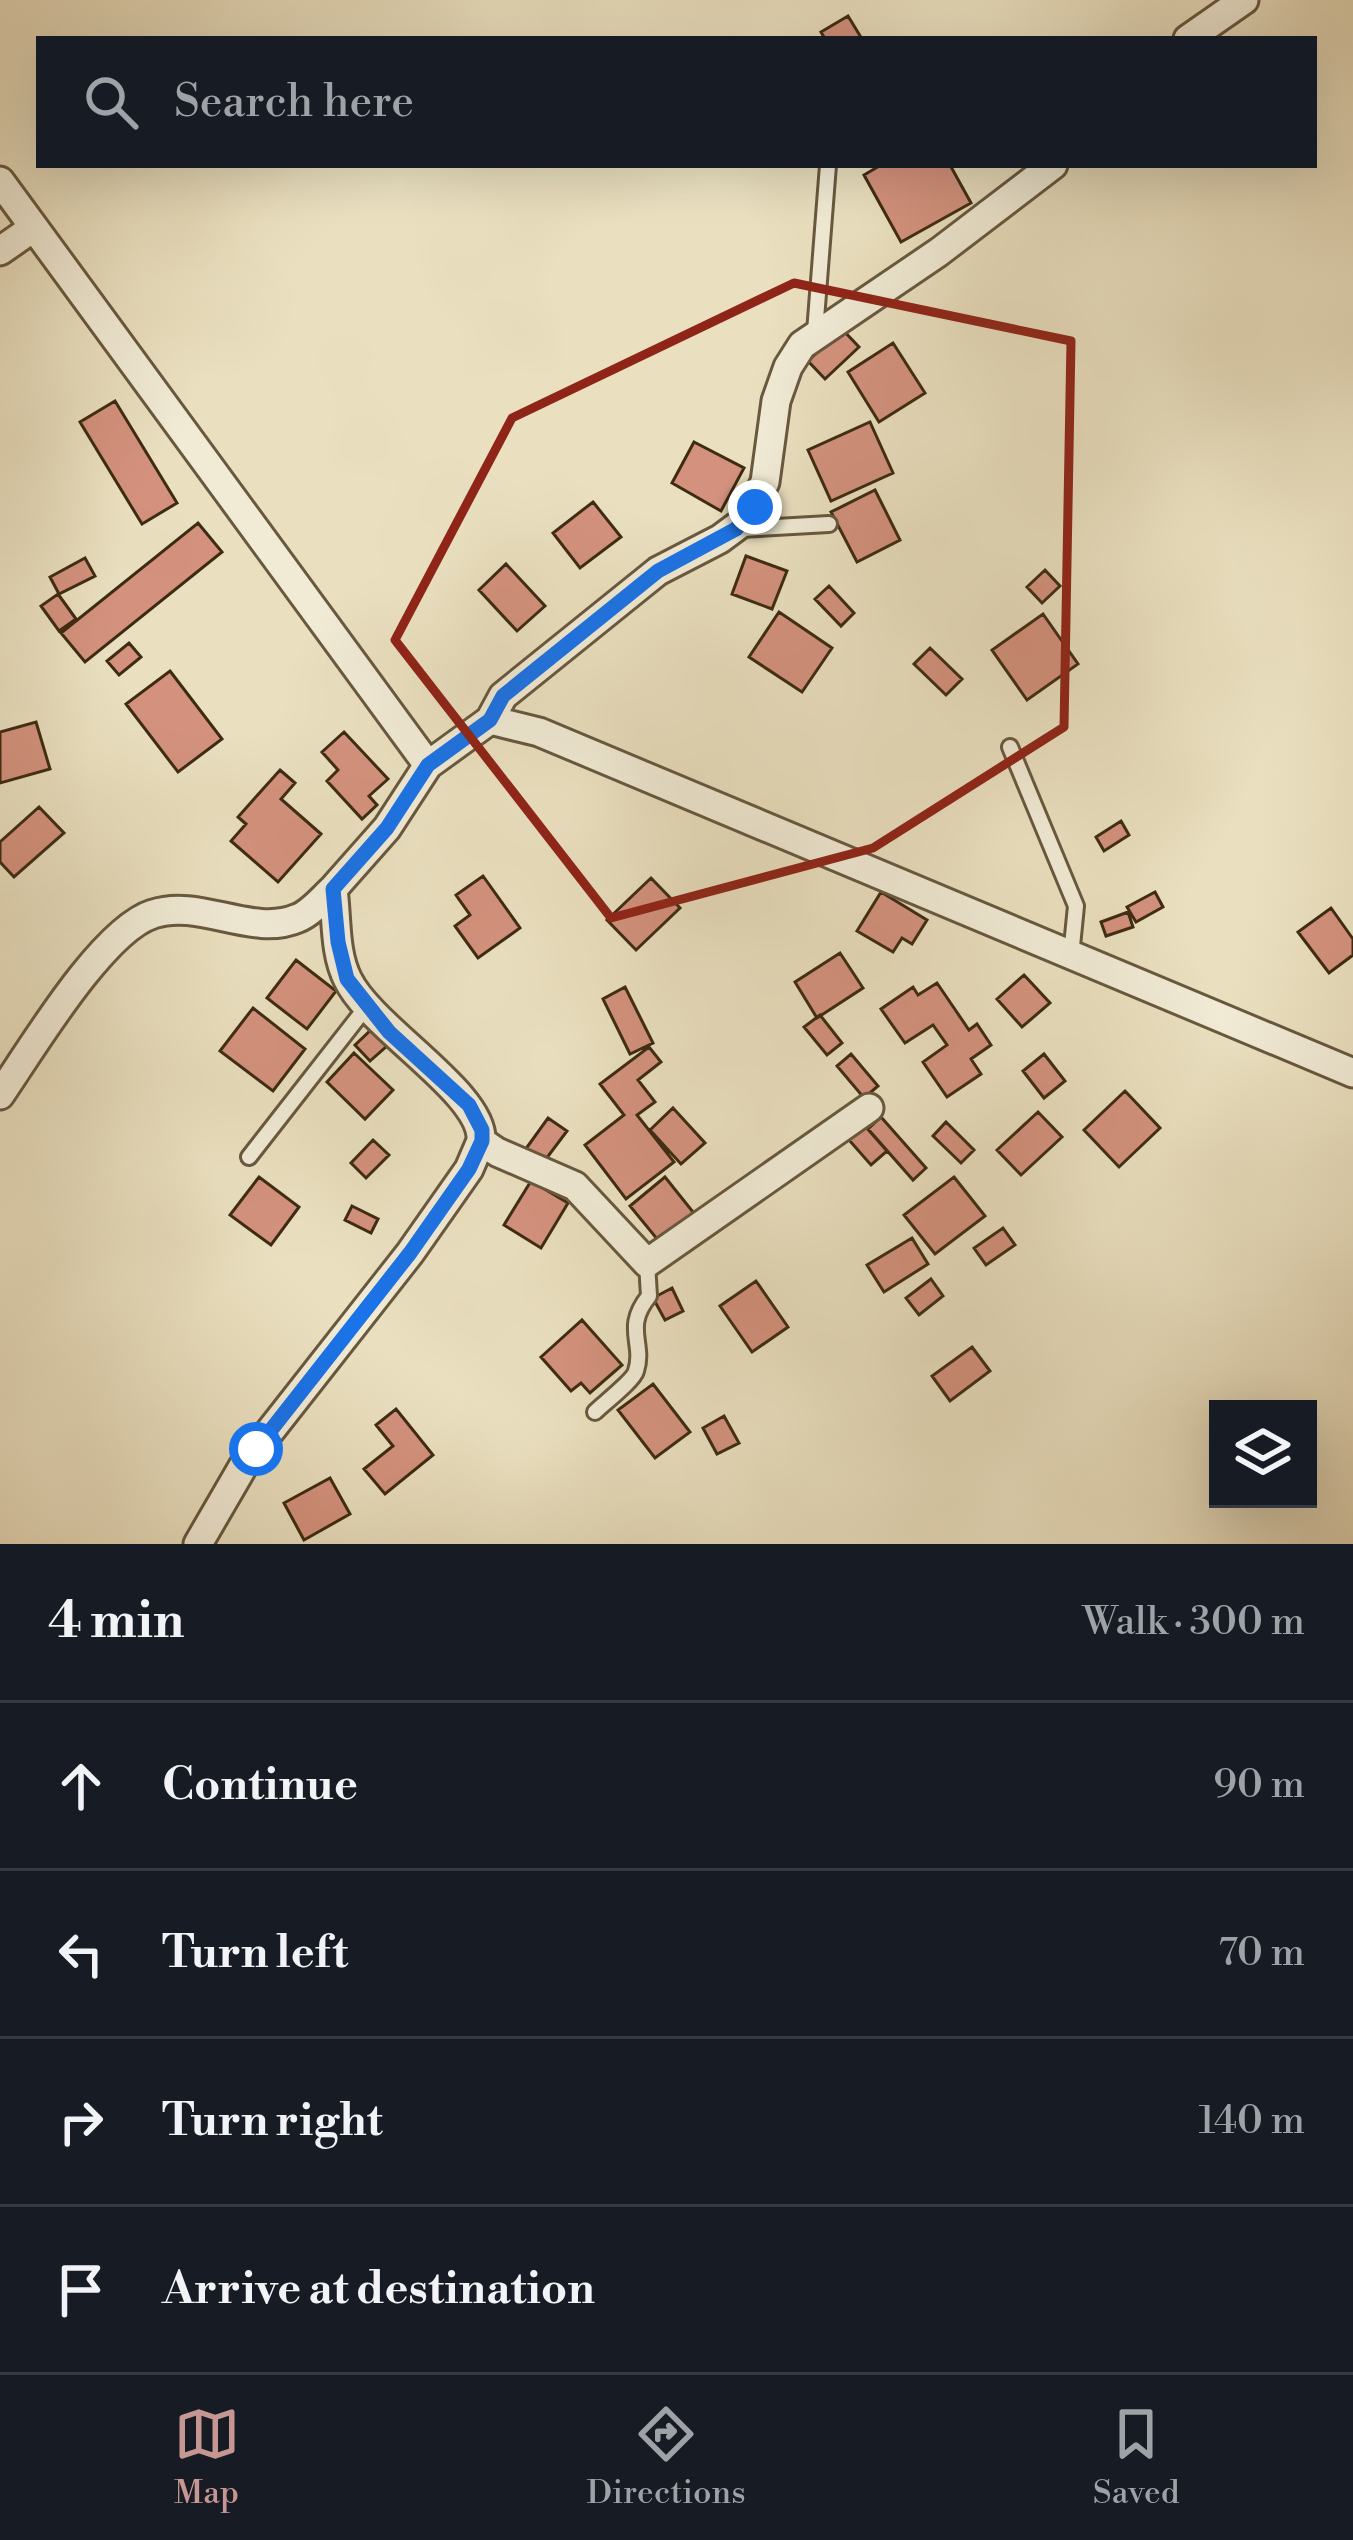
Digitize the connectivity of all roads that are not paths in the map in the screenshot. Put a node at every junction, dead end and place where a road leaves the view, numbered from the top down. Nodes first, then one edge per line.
1 (1244, 0) edge
2 (1192, 36) edge
3 (828, 168) edge
4 (1049, 168) edge
5 (0, 181) edge
6 (33, 228) junction
7 (0, 251) edge
8 (815, 332) junction
9 (829, 524) dead end
10 (736, 529) junction
11 (490, 720) junction
12 (1010, 747) dead end
13 (428, 765) junction
14 (333, 889) junction
15 (1071, 956) junction
16 (367, 1006) junction
17 (1353, 1073) edge
18 (0, 1095) edge
19 (869, 1108) dead end
20 (482, 1141) junction
21 (249, 1157) dead end
22 (647, 1263) junction
23 (595, 1412) dead end
24 (198, 1544) edge

1 - 2 street
3 - 8 lane
4 - 8 street
5 - 6 street
6 - 7 street
6 - 13 street
8 - 10 street
9 - 10 lane
10 - 11 street
11 - 13 street
11 - 15 street
12 - 15 lane
13 - 14 street
14 - 16 street
14 - 18 street
15 - 17 street
16 - 20 street
16 - 21 lane
19 - 22 street
20 - 22 street
20 - 24 street
22 - 23 lane

